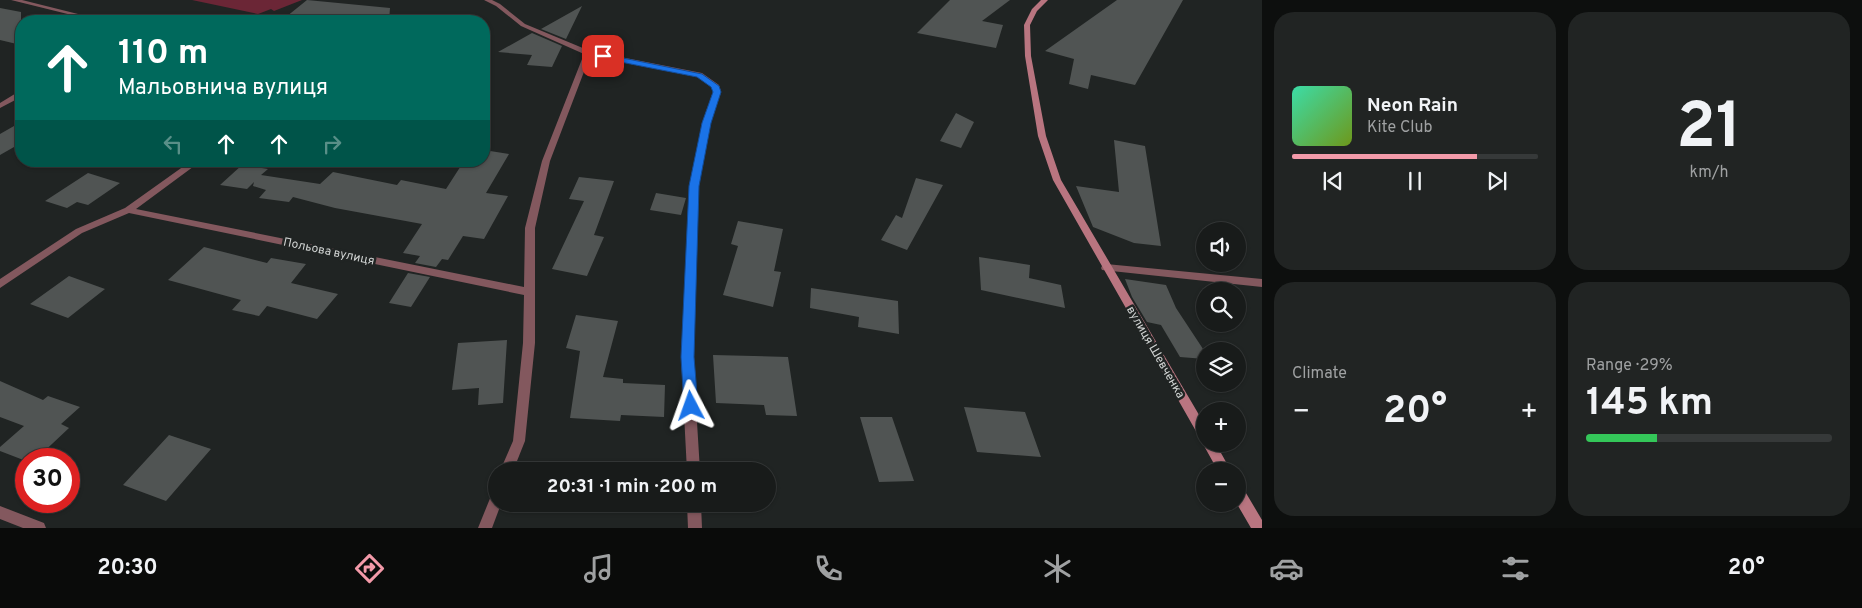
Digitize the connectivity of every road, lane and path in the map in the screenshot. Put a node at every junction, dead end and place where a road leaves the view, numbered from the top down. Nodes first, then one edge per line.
1 (14, 0) edge
2 (487, 0) edge
3 (1045, 0) edge
4 (77, 15) edge
5 (588, 53) junction
6 (15, 97) edge
7 (0, 106) edge
8 (189, 167) edge
9 (128, 210) junction
10 (1106, 268) junction
11 (1262, 282) edge
12 (0, 284) edge
13 (530, 292) junction
14 (1196, 421) edge
15 (511, 462) edge
16 (694, 462) edge
17 (1246, 506) edge
18 (0, 512) edge
19 (491, 512) edge
20 (694, 512) edge
21 (39, 528) edge
22 (485, 528) edge
23 (695, 528) edge
24 (1259, 528) edge

1 - 4 street
2 - 5 street
3 - 10 street, вулиця Шевченка
5 - 13 street
5 - 16 street
6 - 7 street
8 - 9 street
9 - 12 street
9 - 13 street, Польова вулиця
10 - 11 street
10 - 14 street, вулиця Шевченка
13 - 15 street
17 - 24 street
18 - 21 street
19 - 22 street
20 - 23 street

